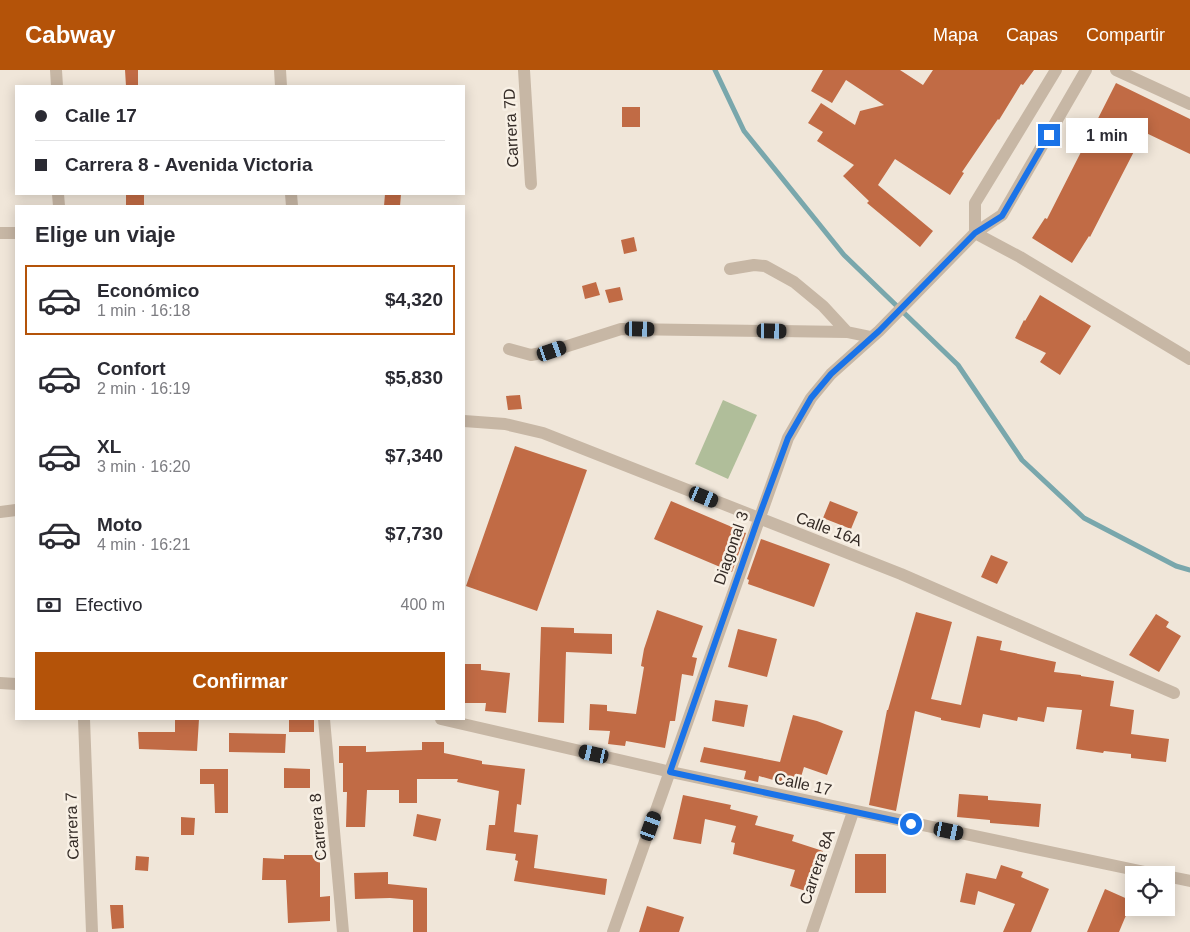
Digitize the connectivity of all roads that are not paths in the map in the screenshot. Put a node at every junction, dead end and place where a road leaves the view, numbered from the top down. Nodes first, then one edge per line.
1 (56, 70) edge
2 (280, 70) edge
3 (524, 70) edge
4 (1056, 70) edge
5 (1086, 70) edge
6 (1116, 70) edge
7 (57, 85) edge
8 (281, 85) edge
9 (1190, 104) edge
10 (530, 184) dead end
11 (0, 233) edge
12 (15, 233) edge
13 (975, 233) junction
14 (730, 269) dead end
15 (847, 332) junction
16 (875, 334) junction
17 (509, 349) dead end
18 (1190, 358) edge
19 (465, 421) edge
20 (15, 510) edge
21 (0, 512) edge
22 (758, 519) junction
23 (0, 683) edge
24 (15, 684) edge
25 (1174, 693) dead end
26 (84, 720) edge
27 (324, 720) edge
28 (445, 720) edge
29 (670, 772) junction
30 (853, 812) junction
31 (1125, 868) edge
32 (1175, 878) edge
33 (1190, 881) edge
34 (92, 932) edge
35 (343, 932) edge
36 (613, 932) edge
37 (812, 932) edge

1 - 7 street
2 - 8 street
3 - 10 street, Carrera 7D
4 - 13 street
5 - 13 street, Diagonal 3
6 - 9 street
11 - 12 street
13 - 16 street, Diagonal 3
13 - 18 street
14 - 15 street
15 - 16 street
15 - 17 street
16 - 22 street, Diagonal 3
19 - 22 street, Calle 16A
20 - 21 street
22 - 25 street, Calle 16A
22 - 29 street, Diagonal 3
23 - 24 street
26 - 34 street, Carrera 7
27 - 35 street, Carrera 8
28 - 29 street, Calle 17
29 - 30 street, Calle 17
29 - 36 street, Diagonal 3
30 - 31 street, Calle 17
30 - 37 street, Carrera 8A
32 - 33 street

